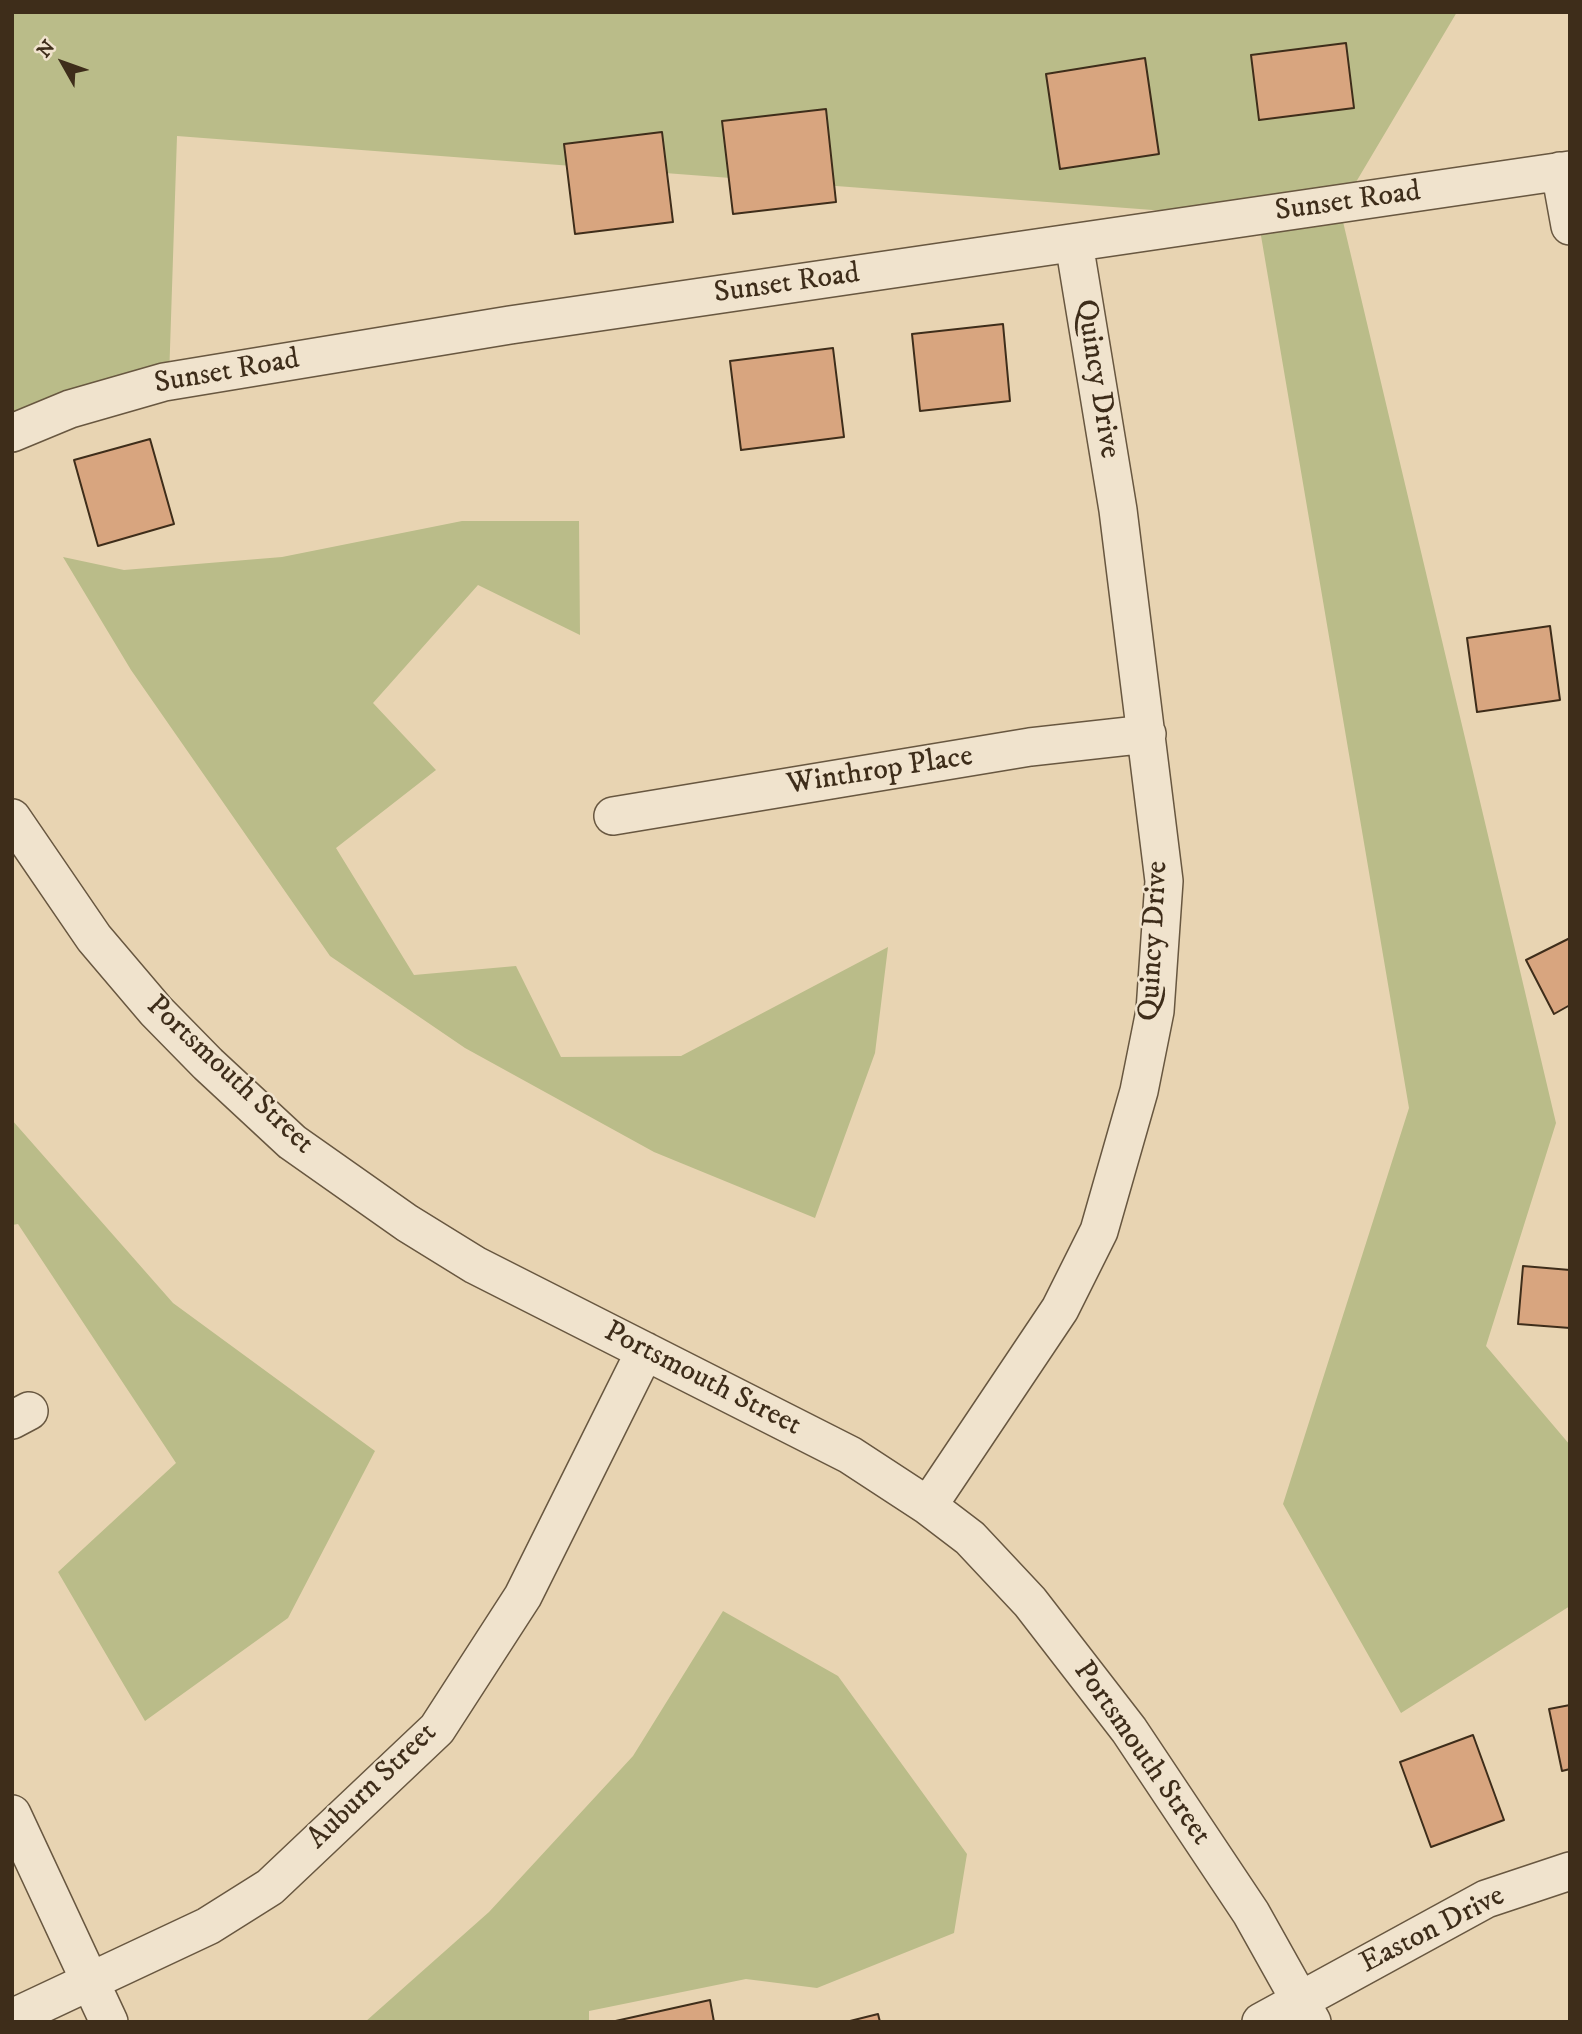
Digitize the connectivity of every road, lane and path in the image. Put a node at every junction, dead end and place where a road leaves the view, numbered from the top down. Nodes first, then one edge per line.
1 (1565, 171) edge
2 (1570, 226) edge
3 (1074, 243) junction
4 (12, 433) edge
5 (1147, 734) junction
6 (613, 816) dead end
7 (12, 818) edge
8 (645, 1351) junction
9 (929, 1506) junction
10 (12, 1814) edge
11 (1570, 1871) edge
12 (90, 1982) junction
13 (1306, 2010) edge
14 (12, 2018) edge
15 (109, 2022) edge
16 (1261, 2022) edge

1 - 2 street
1 - 3 street, Sunset Road
3 - 4 street, Sunset Road
3 - 5 street, Quincy Drive
5 - 6 street, Winthrop Place
5 - 9 street, Quincy Drive
7 - 8 street, Portsmouth Street
8 - 9 street, Portsmouth Street
8 - 12 street, Auburn Street
9 - 13 street, Portsmouth Street
10 - 12 street
11 - 13 street, Easton Drive
12 - 14 street, Auburn Street
12 - 15 street
13 - 16 street, Easton Drive

